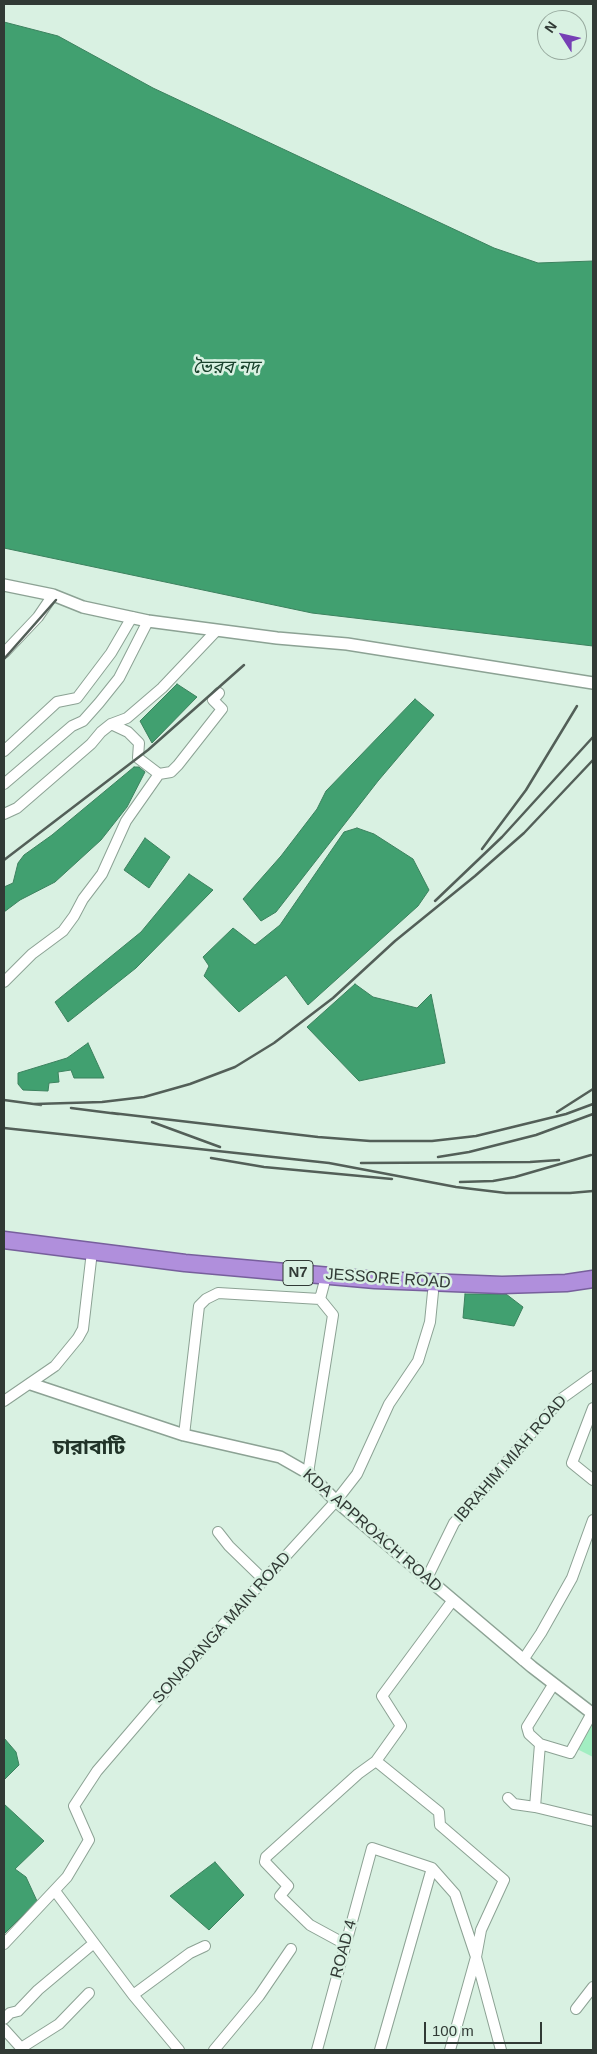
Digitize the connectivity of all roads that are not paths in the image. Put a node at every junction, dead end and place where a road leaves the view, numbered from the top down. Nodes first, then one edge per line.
1 (4, 585) edge
2 (53, 595) junction
3 (132, 617) junction
4 (148, 621) junction
5 (218, 630) junction
6 (4, 653) edge
7 (593, 683) edge
8 (218, 693) dead end
9 (111, 724) junction
10 (4, 751) edge
11 (158, 774) junction
12 (4, 784) edge
13 (4, 814) edge
14 (4, 982) edge
15 (4, 1240) edge
16 (4, 1249) edge
17 (91, 1260) junction
18 (593, 1280) edge
19 (593, 1290) edge
20 (322, 1292) junction
21 (433, 1292) junction
22 (593, 1376) edge
23 (31, 1384) junction
24 (4, 1401) edge
25 (593, 1408) edge
26 (184, 1435) junction
27 (308, 1474) junction
28 (593, 1480) edge
29 (336, 1501) junction
30 (593, 1520) edge
31 (218, 1532) dead end
32 (427, 1578) junction
33 (264, 1580) junction
34 (453, 1600) junction
35 (523, 1660) junction
36 (553, 1685) junction
37 (592, 1714) edge
38 (540, 1744) junction
39 (376, 1761) junction
40 (508, 1798) dead end
41 (535, 1807) junction
42 (593, 1821) edge
43 (432, 1868) junction
44 (55, 1891) junction
45 (94, 1943) junction
46 (4, 1944) edge
47 (345, 1944) junction
48 (205, 1946) dead end
49 (291, 1949) dead end
50 (476, 1958) junction
51 (593, 1987) edge
52 (89, 1992) dead end
53 (133, 1994) junction
54 (576, 2009) dead end
55 (4, 2019) edge
56 (4, 2028) edge
57 (22, 2049) edge
58 (178, 2050) edge
59 (214, 2050) edge
60 (317, 2050) edge
61 (380, 2050) edge
62 (450, 2050) edge
63 (502, 2050) edge

1 - 2 street
2 - 3 street
2 - 6 street
3 - 4 street
3 - 10 street
4 - 5 street
4 - 12 street
5 - 7 street
5 - 9 street
8 - 11 street
9 - 11 street
9 - 13 street
11 - 14 street
15 - 18 highway, JESSORE ROAD / N7
16 - 17 highway, JESSORE ROAD / N7
17 - 20 highway, JESSORE ROAD / N7
17 - 23 street
19 - 21 highway, JESSORE ROAD / N7
20 - 21 highway, JESSORE ROAD / N7
20 - 26 street
20 - 27 street
21 - 29 street, SONADANGA MAIN ROAD
22 - 32 street, IBRAHIM MIAH ROAD
23 - 24 street
23 - 26 street, KDA APPROACH ROAD
25 - 28 street
26 - 27 street, KDA APPROACH ROAD
27 - 29 street, KDA APPROACH ROAD
29 - 32 street, KDA APPROACH ROAD
29 - 33 street, SONADANGA MAIN ROAD
30 - 35 street
31 - 33 street
32 - 34 street, KDA APPROACH ROAD
33 - 44 street, SONADANGA MAIN ROAD
34 - 35 street, KDA APPROACH ROAD
34 - 39 street
35 - 36 street, KDA APPROACH ROAD
36 - 37 street, KDA APPROACH ROAD
36 - 38 street
37 - 38 street
38 - 41 street
39 - 47 street
39 - 50 street
40 - 41 street
41 - 42 street
43 - 47 street, ROAD 4
43 - 50 street
43 - 61 street
44 - 45 street
44 - 46 street, SONADANGA MAIN ROAD
45 - 53 street
45 - 55 street
47 - 60 street, ROAD 4
48 - 53 street
49 - 59 street
50 - 62 street
50 - 63 street
51 - 54 street
52 - 57 street
53 - 58 street
56 - 57 street

